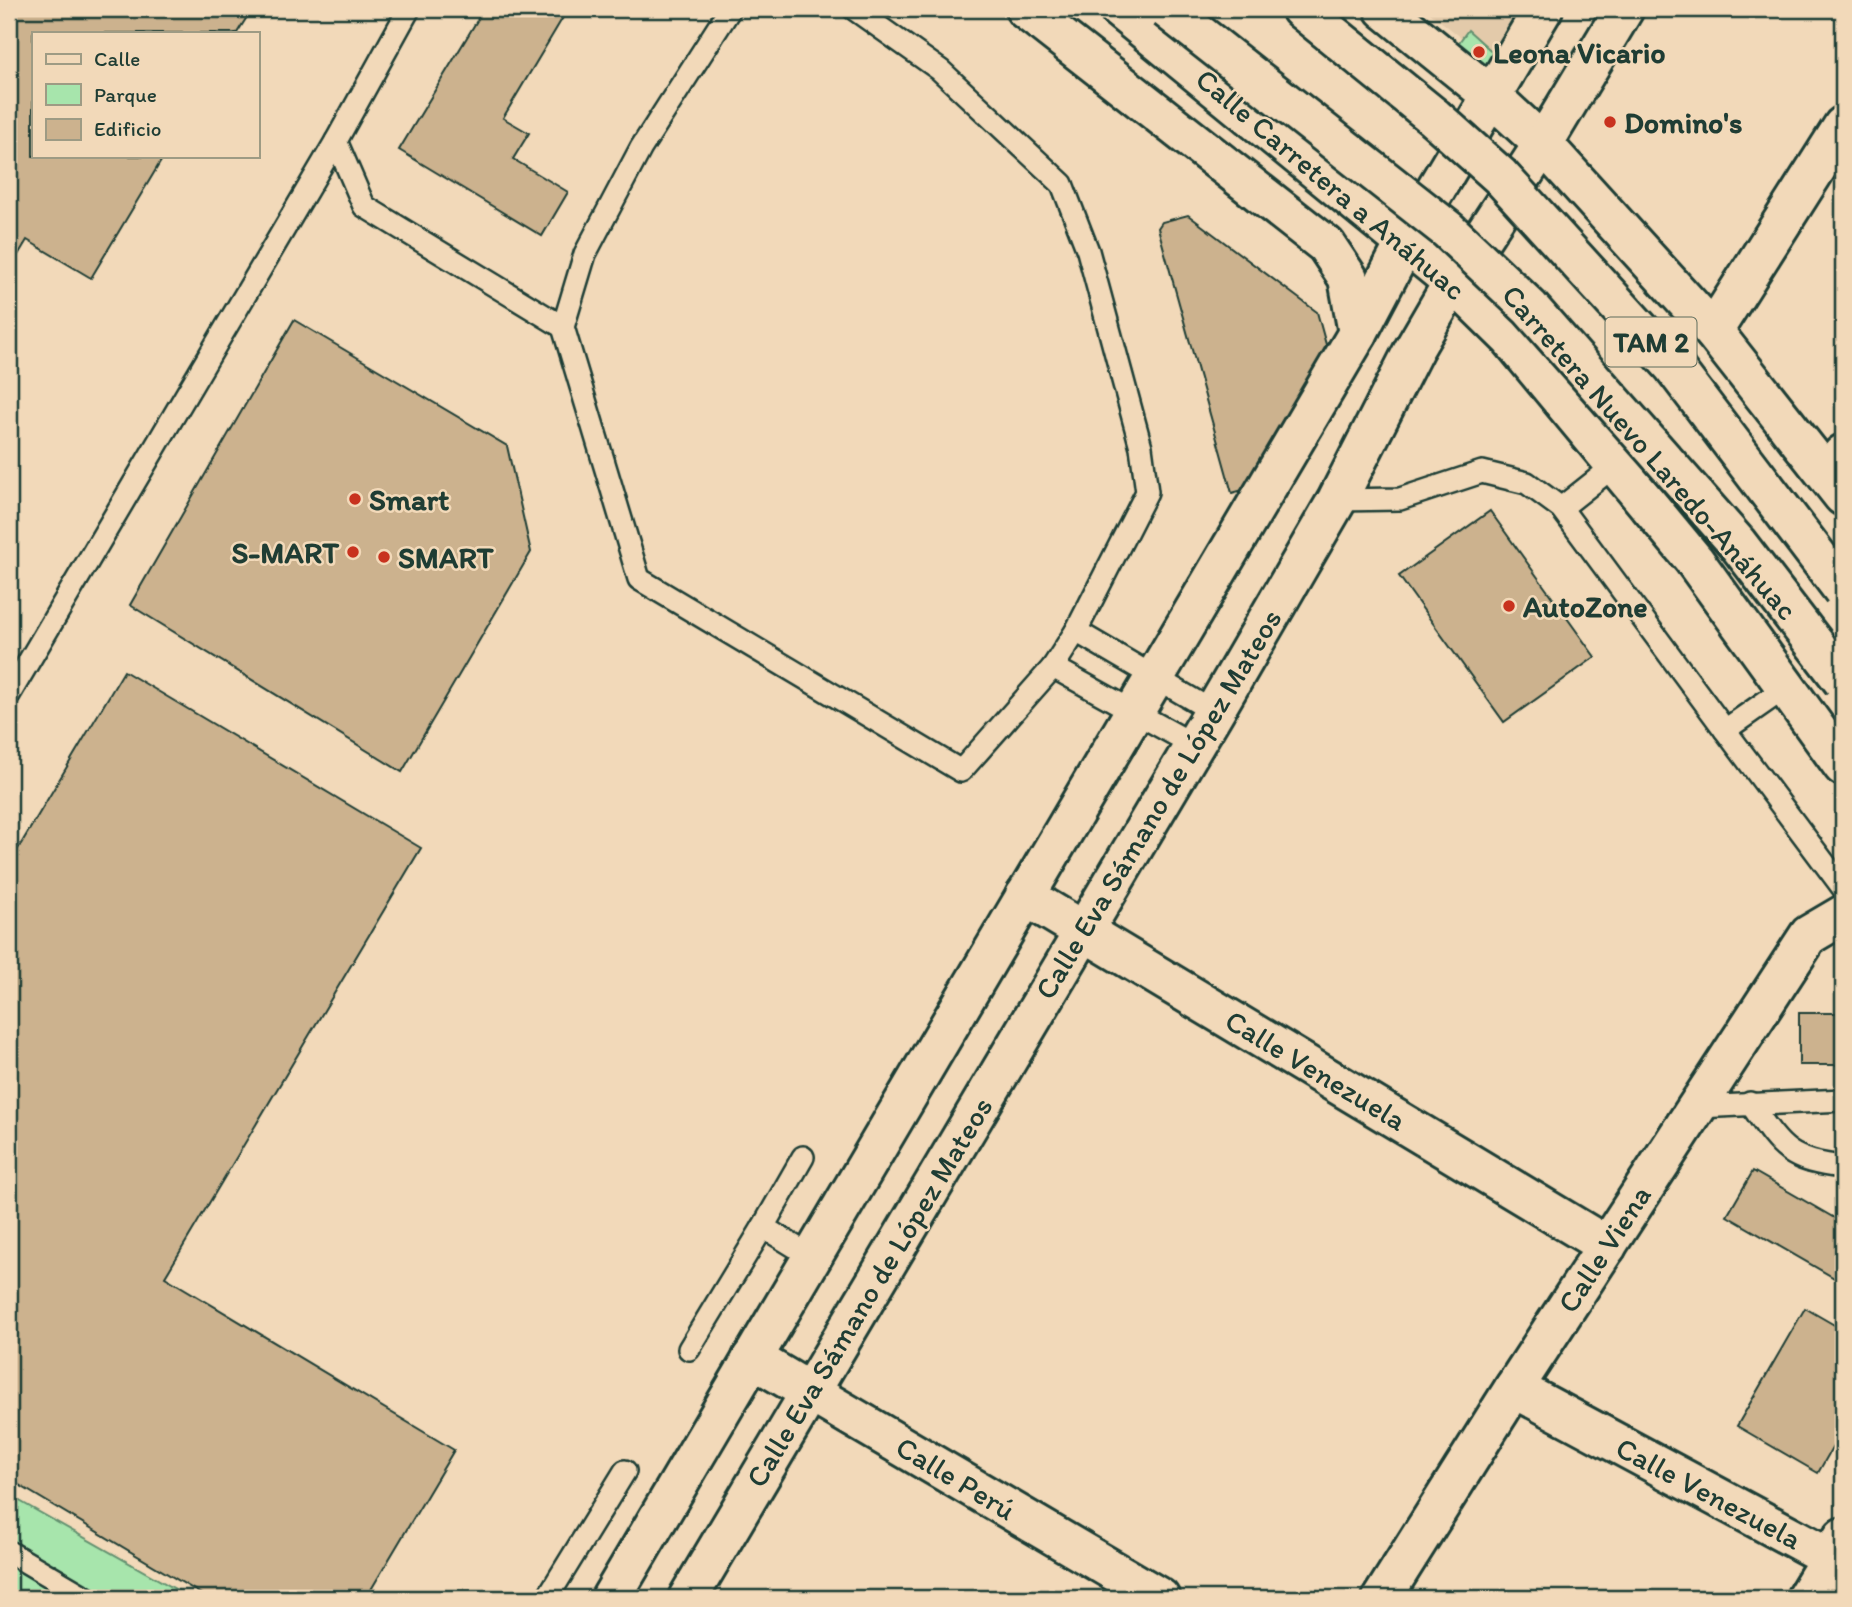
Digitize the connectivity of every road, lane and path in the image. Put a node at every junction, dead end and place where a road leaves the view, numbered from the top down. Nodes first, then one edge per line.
1 (409, 9) edge
2 (730, 9) edge
3 (854, 9) edge
4 (1025, 9) edge
5 (1119, 9) edge
6 (1167, 9) edge
7 (1301, 9) edge
8 (1384, 9) edge
9 (1543, 9) edge
10 (1624, 9) edge
11 (1489, 94) junction
12 (1843, 126) edge
13 (336, 141) junction
14 (1543, 144) junction
15 (1405, 243) junction
16 (1453, 282) junction
17 (563, 327) junction
18 (1713, 331) junction
19 (1358, 333) junction
20 (1510, 338) junction
21 (1414, 349) junction
22 (1614, 466) junction
23 (1838, 474) edge
24 (1337, 500) junction
25 (1561, 508) junction
26 (1843, 590) edge
27 (1076, 631) junction
28 (1053, 667) junction
29 (1156, 676) junction
30 (1843, 681) edge
31 (1788, 687) junction
32 (9, 695) edge
33 (1134, 712) junction
34 (1214, 712) junction
35 (1725, 730) junction
36 (1194, 746) junction
37 (1843, 766) edge
38 (1843, 888) edge
39 (1025, 896) junction
40 (1843, 915) edge
41 (1083, 929) junction
42 (1843, 1100) edge
43 (1751, 1103) junction
44 (1698, 1107) junction
45 (803, 1157) dead end
46 (1843, 1167) edge
47 (763, 1227) junction
48 (1607, 1245) junction
49 (813, 1257) junction
50 (689, 1349) dead end
51 (752, 1358) junction
52 (1514, 1388) junction
53 (810, 1391) junction
54 (625, 1471) dead end
55 (1837, 1548) edge
56 (9, 1552) edge
57 (87, 1598) edge
58 (547, 1598) edge
59 (611, 1598) edge
60 (688, 1598) edge
61 (1160, 1598) edge
62 (1381, 1598) edge
63 (1806, 1598) edge

1 - 13 lane
2 - 17 lane
3 - 27 lane
4 - 19 main road
5 - 15 main road, Calle Carretera a Anáhuac
6 - 30 main road, Carretera Nuevo Laredo-Anáhuac / TAM 2, bridge
7 - 26 main road, TAM 2, bridge
8 - 11 main road
9 - 11 main road
10 - 14 main road, Calle Eva Sámano de López Mateos
11 - 14 main road
11 - 15 main road
12 - 18 main road
13 - 17 lane
13 - 32 lane
14 - 16 main road, Calle Eva Sámano de López Mateos
14 - 18 main road
15 - 16 main road, Calle Carretera a Anáhuac
15 - 19 main road
16 - 20 main road, Calle Carretera a Anáhuac
16 - 21 main road, Calle Eva Sámano de López Mateos
17 - 28 lane
18 - 23 main road
19 - 29 main road
20 - 21 main road
20 - 22 main road, Calle Carretera a Anáhuac
21 - 24 main road, Calle Eva Sámano de López Mateos
22 - 25 lane
22 - 31 main road, Calle Carretera a Anáhuac
24 - 25 lane
24 - 34 main road, Calle Eva Sámano de López Mateos
25 - 35 lane
27 - 28 lane
27 - 29 lane
28 - 33 lane
29 - 33 main road
29 - 34 lane
31 - 35 lane
31 - 37 main road, Calle Carretera a Anáhuac
33 - 36 lane
33 - 39 main road
34 - 36 main road, Calle Eva Sámano de López Mateos
35 - 38 lane
36 - 41 main road, Calle Eva Sámano de López Mateos
39 - 41 main road, Calle Venezuela
39 - 49 main road
40 - 44 main road, Calle Viena
41 - 48 main road, Calle Venezuela
41 - 53 main road, Calle Eva Sámano de López Mateos
42 - 43 lane
43 - 44 lane
43 - 46 lane
44 - 48 main road, Calle Viena
45 - 47 lane
47 - 49 lane
47 - 50 lane
48 - 52 main road, Calle Viena
49 - 51 main road
51 - 53 main road, Calle Perú
51 - 59 main road
52 - 55 main road, Calle Venezuela
52 - 62 main road, Calle Viena
53 - 60 main road, Calle Eva Sámano de López Mateos
53 - 61 main road, Calle Perú
54 - 58 lane
55 - 63 main road
56 - 57 lane

